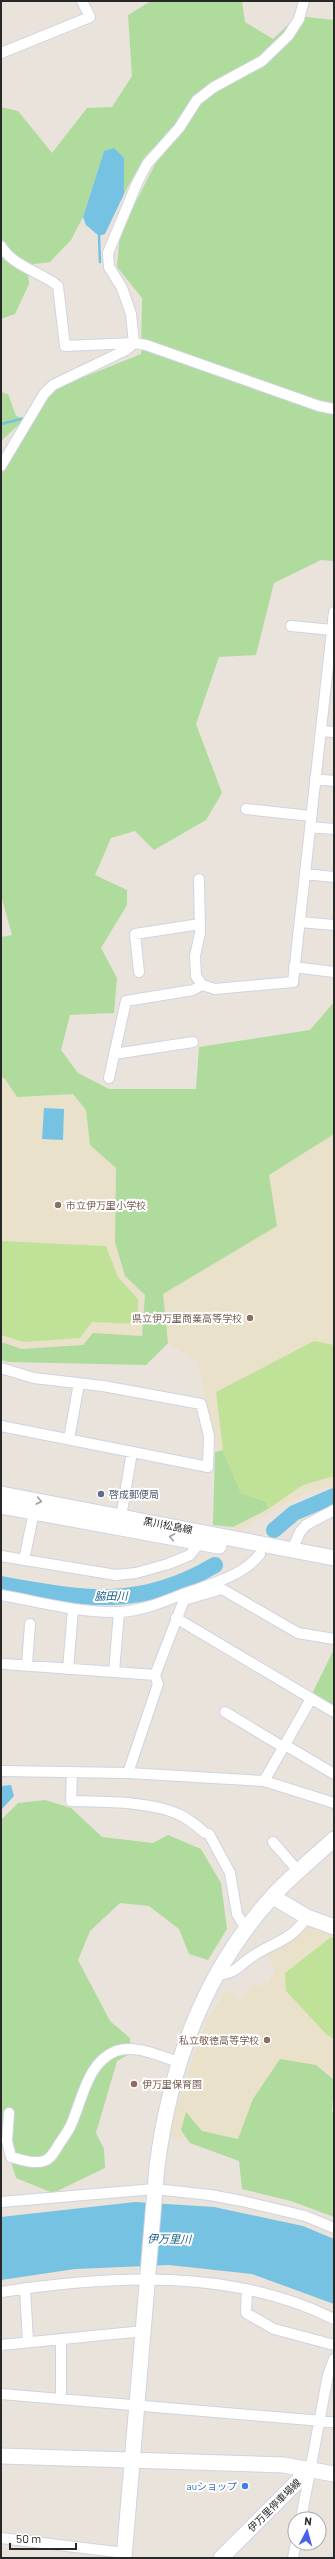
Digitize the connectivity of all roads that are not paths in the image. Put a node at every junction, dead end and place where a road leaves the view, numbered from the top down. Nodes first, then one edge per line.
1 (82, 1) edge
2 (304, 1) edge
3 (1, 53) edge
4 (1, 246) edge
5 (134, 343) junction
6 (334, 409) edge
7 (1, 466) edge
8 (334, 612) edge
9 (291, 626) dead end
10 (332, 635) edge
11 (330, 684) edge
12 (321, 731) junction
13 (334, 732) edge
14 (316, 779) junction
15 (334, 781) edge
16 (246, 809) dead end
17 (311, 816) junction
18 (310, 827) junction
19 (334, 829) edge
20 (305, 874) junction
21 (334, 877) edge
22 (199, 879) dead end
23 (300, 922) junction
24 (200, 924) junction
25 (334, 925) edge
26 (294, 967) junction
27 (139, 972) dead end
28 (334, 972) edge
29 (202, 985) junction
30 (193, 1042) dead end
31 (114, 1054) junction
32 (109, 1078) dead end
33 (1, 1368) edge
34 (79, 1383) junction
35 (1, 1426) edge
36 (69, 1439) junction
37 (132, 1452) junction
38 (1, 1494) edge
39 (1, 1506) edge
40 (334, 1510) edge
41 (34, 1512) junction
42 (120, 1522) junction
43 (200, 1542) junction
44 (292, 1550) junction
45 (260, 1554) junction
46 (1, 1556) edge
47 (334, 1558) edge
48 (24, 1560) junction
49 (334, 1568) edge
50 (1, 1595) edge
51 (184, 1597) junction
52 (73, 1609) junction
53 (119, 1612) junction
54 (176, 1618) junction
55 (30, 1624) dead end
56 (334, 1639) edge
57 (4, 1664) dead end
58 (27, 1666) junction
59 (68, 1669) junction
60 (114, 1672) junction
61 (155, 1675) junction
62 (311, 1699) junction
63 (225, 1712) dead end
64 (334, 1712) edge
65 (284, 1746) junction
66 (1, 1771) edge
67 (72, 1772) junction
68 (128, 1773) junction
69 (334, 1774) edge
70 (264, 1781) junction
71 (333, 1802) edge
72 (334, 1839) edge
73 (273, 1842) dead end
74 (299, 1872) junction
75 (273, 1897) junction
76 (307, 1917) junction
77 (334, 1928) edge
78 (246, 1929) junction
79 (216, 1976) junction
80 (178, 2062) junction
81 (9, 2113) dead end
82 (155, 2192) junction
83 (1, 2202) edge
84 (334, 2228) edge
85 (148, 2278) junction
86 (24, 2288) junction
87 (247, 2289) junction
88 (1, 2292) edge
89 (334, 2319) edge
90 (144, 2331) junction
91 (61, 2340) junction
92 (28, 2342) junction
93 (1, 2345) edge
94 (334, 2345) edge
95 (334, 2359) edge
96 (1, 2394) edge
97 (61, 2399) junction
98 (138, 2404) junction
99 (318, 2420) junction
100 (334, 2422) edge
101 (1, 2456) edge
102 (133, 2461) junction
103 (309, 2470) junction
104 (334, 2474) edge
105 (302, 2511) edge
106 (1, 2538) edge
107 (124, 2555) edge
108 (221, 2558) edge

1 - 3 street
2 - 5 street
4 - 5 street
5 - 6 street
5 - 7 street
8 - 10 street
9 - 10 street
10 - 11 street
11 - 12 street
12 - 13 street
12 - 14 street
14 - 15 street
14 - 17 street
16 - 17 street
17 - 18 street
18 - 19 street
18 - 20 street
20 - 21 street
20 - 23 street
22 - 24 street
23 - 25 street
23 - 26 street
24 - 27 street
24 - 29 street
26 - 28 street
26 - 29 street
29 - 31 street
30 - 31 street
31 - 32 street
33 - 34 street
34 - 36 street
34 - 37 street
35 - 36 street
36 - 37 street
37 - 42 street
38 -> 42 street, 黒川松島線
39 - 41 street, 黒川松島線
40 - 44 street
41 - 42 street, 黒川松島線
41 - 48 street
43 -> 42 street, 黒川松島線
42 - 44 street, 黒川松島線
43 - 45 street, 黒川松島線
43 - 48 street
44 - 47 street, 黒川松島線
45 - 49 street, 黒川松島線
45 - 51 street
46 - 48 street
50 - 52 street
51 - 53 street
51 - 54 street
51 - 56 street
52 - 53 street
52 - 59 street
53 - 60 street
54 - 61 street
54 - 62 street
55 - 58 street
57 - 58 street
58 - 59 street
59 - 60 street
60 - 61 street
61 - 68 street
62 - 64 street
62 - 65 street
63 - 65 street
65 - 69 street
65 - 70 street
66 - 67 street
67 - 68 street
67 - 78 street
68 - 70 street
70 - 71 street
72 - 74 street
73 - 74 street
74 - 75 street
75 - 76 street
75 - 78 street
76 - 77 street
76 - 79 street
78 - 79 street
79 - 80 street
80 - 81 street
80 - 82 street
82 - 83 street
82 - 84 street
82 - 85 street
85 - 86 street
85 - 87 street
85 - 90 street
86 - 88 street
86 - 92 street
87 - 89 street
87 - 94 street
90 - 91 street
90 - 98 street
91 - 92 street
91 - 97 street
92 - 93 street
95 - 99 street
96 - 97 street
97 - 98 street
98 - 99 street
98 - 102 street
99 - 100 street
99 - 103 street
101 - 102 street
102 - 103 street
102 - 107 street
103 - 104 street, 伊万里停車場線
103 - 105 street
103 - 108 street, 伊万里停車場線
106 - 107 street

